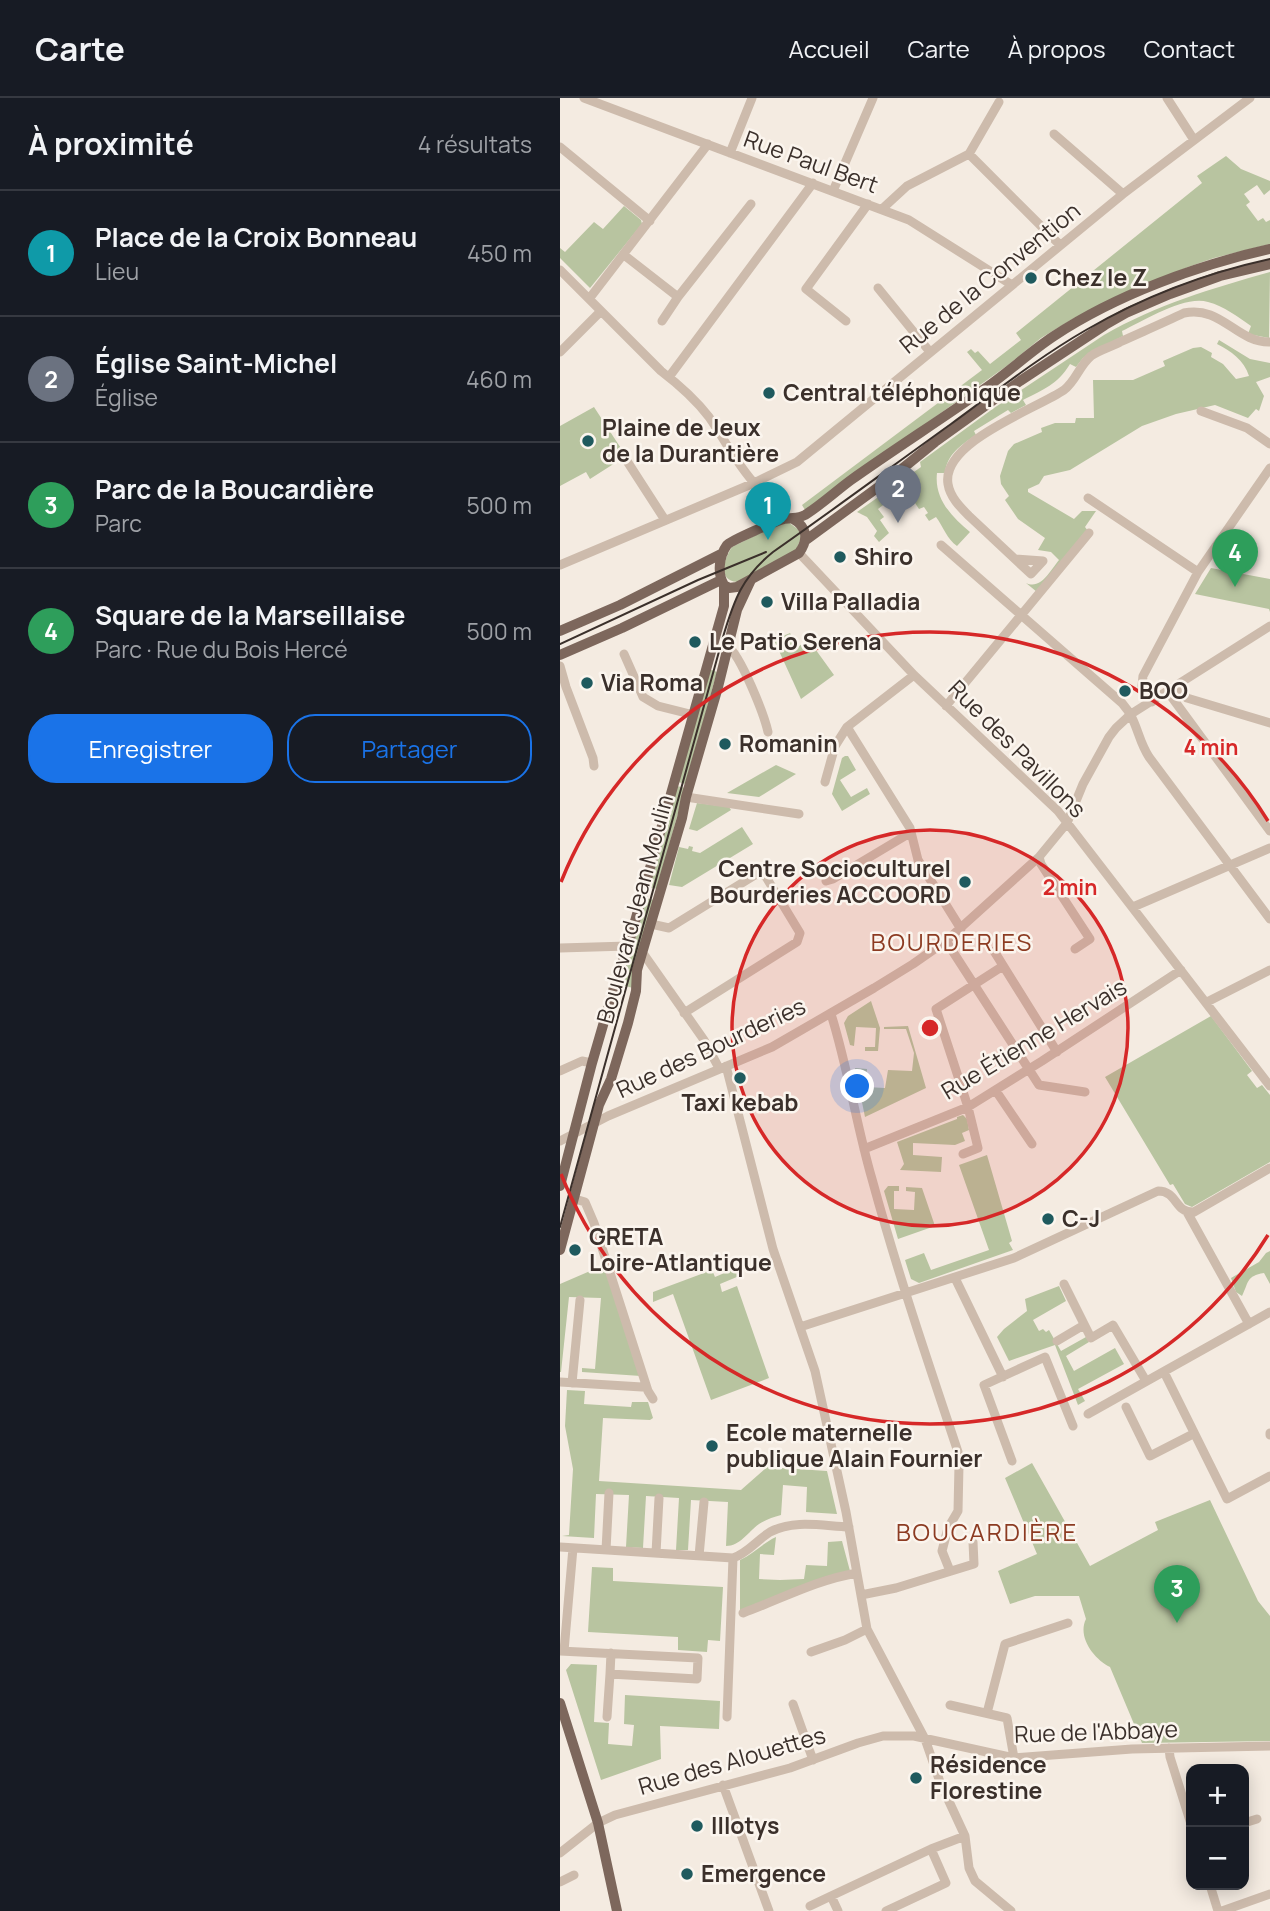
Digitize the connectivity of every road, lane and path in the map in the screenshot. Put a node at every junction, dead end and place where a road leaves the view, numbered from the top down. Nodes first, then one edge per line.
1 (584, 98) edge
2 (752, 98) edge
3 (873, 98) edge
4 (1167, 98) edge
5 (1250, 98) edge
6 (999, 102) dead end
7 (1054, 134) dead end
8 (1194, 140) junction
9 (708, 144) junction
10 (560, 147) edge
11 (730, 153) junction
12 (969, 154) junction
13 (813, 183) junction
14 (833, 191) junction
15 (1123, 194) junction
16 (751, 204) dead end
17 (868, 204) junction
18 (882, 209) junction
19 (650, 221) junction
20 (1060, 245) junction
21 (1270, 249) edge
22 (624, 254) junction
23 (1270, 264) edge
24 (560, 270) edge
25 (1012, 285) junction
26 (878, 288) dead end
27 (678, 297) junction
28 (589, 299) junction
29 (601, 311) junction
30 (662, 321) dead end
31 (846, 321) dead end
32 (1270, 342) edge
33 (560, 352) edge
34 (930, 352) junction
35 (669, 377) junction
36 (1201, 411) dead end
37 (1270, 444) edge
38 (625, 458) dead end
39 (1268, 474) edge
40 (754, 483) junction
41 (1088, 498) dead end
42 (765, 502) junction
43 (788, 519) junction
44 (665, 520) junction
45 (762, 529) junction
46 (1089, 533) dead end
47 (806, 540) junction
48 (941, 545) dead end
49 (799, 552) junction
50 (723, 554) junction
51 (1015, 559) dead end
52 (560, 565) edge
53 (1198, 572) junction
54 (751, 580) junction
55 (722, 583) junction
56 (1021, 615) junction
57 (1270, 626) edge
58 (560, 631) edge
59 (727, 645) junction
60 (624, 654) dead end
61 (560, 655) edge
62 (560, 666) edge
63 (914, 675) junction
64 (1177, 686) junction
65 (1168, 692) junction
66 (1152, 702) junction
67 (946, 706) junction
68 (1132, 714) junction
69 (694, 715) junction
70 (1270, 723) edge
71 (847, 727) junction
72 (768, 732) dead end
73 (594, 766) dead end
74 (825, 782) dead end
75 (685, 797) junction
76 (799, 814) dead end
77 (1067, 823) junction
78 (1270, 831) edge
79 (910, 833) junction
80 (1270, 848) edge
81 (1039, 858) junction
82 (1231, 866) junction
83 (826, 881) dead end
84 (1133, 907) junction
85 (1270, 919) edge
86 (651, 924) junction
87 (961, 929) junction
88 (946, 941) junction
89 (628, 946) junction
90 (560, 948) edge
91 (1074, 949) dead end
92 (994, 951) dead end
93 (642, 954) junction
94 (1003, 966) junction
95 (1181, 970) junction
96 (1270, 970) edge
97 (974, 985) junction
98 (1207, 1002) junction
99 (684, 1013) junction
100 (831, 1014) junction
101 (1057, 1052) junction
102 (592, 1063) junction
103 (722, 1067) junction
104 (1029, 1070) junction
105 (560, 1071) edge
106 (1270, 1086) edge
107 (996, 1091) junction
108 (1085, 1092) dead end
109 (968, 1107) junction
110 (595, 1122) junction
111 (574, 1132) junction
112 (560, 1140) edge
113 (1032, 1144) dead end
114 (864, 1149) junction
115 (963, 1154) dead end
116 (1270, 1168) edge
117 (560, 1186) edge
118 (575, 1199) junction
119 (1187, 1212) junction
120 (560, 1250) edge
121 (955, 1278) junction
122 (1064, 1284) dead end
123 (906, 1294) junction
124 (580, 1300) dead end
125 (1270, 1312) edge
126 (1249, 1324) junction
127 (1084, 1325) junction
128 (800, 1327) junction
129 (1057, 1341) dead end
130 (1166, 1376) dead end
131 (1003, 1377) junction
132 (1146, 1381) junction
133 (560, 1382) edge
134 (572, 1383) junction
135 (642, 1387) dead end
136 (653, 1399) dead end
137 (1126, 1407) dead end
138 (1088, 1414) dead end
139 (1073, 1426) dead end
140 (1193, 1434) junction
141 (1012, 1461) dead end
142 (1270, 1476) edge
143 (608, 1493) dead end
144 (659, 1498) dead end
145 (704, 1502) dead end
146 (849, 1527) junction
147 (974, 1542) dead end
148 (560, 1547) edge
149 (573, 1548) junction
150 (606, 1550) junction
151 (656, 1553) junction
152 (699, 1556) junction
153 (733, 1558) junction
154 (950, 1571) junction
155 (857, 1573) junction
156 (861, 1595) junction
157 (743, 1613) dead end
158 (1068, 1623) dead end
159 (867, 1629) junction
160 (562, 1651) edge
161 (811, 1652) dead end
162 (611, 1653) junction
163 (610, 1674) junction
164 (560, 1703) edge
165 (793, 1704) dead end
166 (950, 1705) dead end
167 (987, 1713) junction
168 (607, 1717) dead end
169 (727, 1717) dead end
170 (925, 1739) junction
171 (1270, 1746) edge
172 (1169, 1748) junction
173 (1014, 1758) junction
174 (813, 1760) junction
175 (723, 1785) junction
176 (1186, 1808) edge
177 (1257, 1819) dead end
178 (1249, 1821) edge
179 (598, 1822) junction
180 (965, 1836) junction
181 (931, 1849) junction
182 (560, 1853) edge
183 (574, 1875) dead end
184 (560, 1882) edge
185 (1212, 1890) edge
186 (1270, 1894) edge
187 (831, 1896) junction
188 (810, 1906) dead end
189 (617, 1911) edge
190 (769, 1911) edge
191 (838, 1911) edge
192 (886, 1911) edge
193 (1011, 1911) edge
194 (1220, 1911) edge

1 - 9 street, Rue Paul Bert
2 - 11 street
3 - 14 street
4 - 8 street
5 - 8 street, Rue de la Convention
6 - 12 street
7 - 15 street
8 - 15 street, Rue de la Convention
9 - 11 street, Rue Paul Bert
9 - 19 street
10 - 19 street
11 - 13 street, Rue Paul Bert
12 - 18 street
12 - 20 street
13 - 14 street, Rue Paul Bert
13 - 35 street
14 - 17 street, Rue Paul Bert
15 - 20 street, Rue de la Convention
16 - 27 street
17 - 18 street, Rue Paul Bert
17 - 31 street
18 - 25 street, Rue Paul Bert
19 - 22 street
20 - 25 street, Rue de la Convention
21 - 43 main road
22 - 27 street
22 - 28 street
23 - 47 main road
24 - 28 street
25 - 34 street, Rue de la Convention
26 - 34 street
27 - 30 street
28 - 29 street
29 - 33 street
29 - 35 street
32 - 51 street
34 - 40 street, Rue de la Convention
35 - 40 street
36 - 37 street
38 - 44 street
39 - 53 street
40 - 42 street
40 - 44 street, Rue de la Convention
41 - 53 street
42 - 43 street
42 - 45 street
43 - 45 main road
43 - 47 main road
44 - 52 street, Rue de la Convention
45 - 50 main road
46 - 56 street
47 - 49 main road
48 - 56 street
49 - 54 main road
49 - 63 street, Rue des Pavillons
50 - 55 main road, Boulevard Jean Moulin
50 - 58 main road
53 - 66 street
54 - 55 main road
54 - 59 main road, Boulevard Jean Moulin
55 - 61 main road
55 - 69 main road, Boulevard Jean Moulin
56 - 67 street
56 - 68 street
57 - 64 street, Rue des Bourderies
59 - 72 street
59 - 75 main road, Boulevard Jean Moulin
60 - 69 street
62 - 73 street
63 - 67 street, Rue des Pavillons
63 - 71 street
64 - 65 street, Rue des Bourderies
64 - 70 street
65 - 66 street, Rue des Bourderies
65 - 78 street
66 - 68 street, Rue des Bourderies
67 - 77 street, Rue des Pavillons
68 - 77 street, Rue des Bourderies
68 - 82 street
69 - 89 main road, Boulevard Jean Moulin
71 - 74 street
71 - 79 street
75 - 76 street
75 - 86 main road, Boulevard Jean Moulin
77 - 81 street, Rue des Bourderies
77 - 84 street, Rue des Pavillons
79 - 83 street
79 - 87 street
80 - 82 street
81 - 87 street, Rue des Bourderies
81 - 91 street
82 - 84 street
82 - 85 street
84 - 95 street, Rue des Pavillons
86 - 93 main road, Boulevard Jean Moulin
86 - 99 street
87 - 88 street, Rue des Bourderies
88 - 97 street
88 - 100 street, Rue des Bourderies
89 - 90 street
89 - 102 main road, Boulevard Jean Moulin
92 - 94 street
93 - 99 street
93 - 110 main road, Boulevard Jean Moulin
94 - 97 street
94 - 101 street
95 - 98 street, Rue des Pavillons
95 - 101 street, Rue Étienne Hervais
96 - 98 street
97 - 104 street
97 - 109 street
98 - 106 street, Rue des Pavillons
99 - 103 street
100 - 103 street, Rue des Bourderies
100 - 114 street
101 - 104 street, Rue Étienne Hervais
102 - 105 street
102 - 111 main road, Boulevard Jean Moulin
103 - 110 street, Rue des Bourderies
103 - 128 street
104 - 107 street, Rue Étienne Hervais
104 - 108 street
107 - 109 street, Rue Étienne Hervais
107 - 113 street
109 - 114 street, Rue Étienne Hervais
109 - 115 street
110 - 111 street, Rue des Bourderies
110 - 118 main road, Boulevard Jean Moulin
111 - 112 street, Rue des Bourderies
111 - 117 main road, Boulevard Jean Moulin
114 - 123 street
116 - 119 street
118 - 120 main road, Boulevard Jean Moulin
118 - 136 street
119 - 121 street
119 - 126 street
121 - 123 street
121 - 131 street
122 - 127 street
123 - 128 street
123 - 154 street
124 - 134 street
125 - 126 street
126 - 132 street
127 - 129 street
127 - 132 street
128 - 146 street
130 - 140 street
131 - 139 street
131 - 141 street
132 - 138 street
133 - 134 street
134 - 135 street
137 - 140 street
140 - 142 street
143 - 150 street
144 - 151 street
145 - 152 street
146 - 153 street
146 - 155 street
147 - 154 street
148 - 149 street
149 - 150 street
149 - 160 street
150 - 151 street
151 - 152 street
152 - 153 street
153 - 169 street
154 - 156 street
155 - 156 street
155 - 157 street
156 - 159 street
158 - 167 street
159 - 161 street
159 - 170 street
160 - 162 street
162 - 163 street
162 - 163 street
163 - 168 street
164 - 179 main road
165 - 174 street
166 - 167 street
167 - 173 street
170 - 173 street, Rue de l'Abbaye
170 - 174 street, Rue des Alouettes
170 - 180 street
171 - 172 street, Rue de l'Abbaye
172 - 173 street, Rue de l'Abbaye
172 - 176 street
174 - 175 street, Rue des Alouettes
175 - 179 street, Rue des Alouettes
175 - 190 street
177 - 178 street
179 - 182 street, Rue des Alouettes
179 - 189 main road
180 - 181 street
180 - 193 street
181 - 187 street
181 - 192 street
183 - 184 street
185 - 194 street
186 - 194 street
187 - 188 street
187 - 191 street

